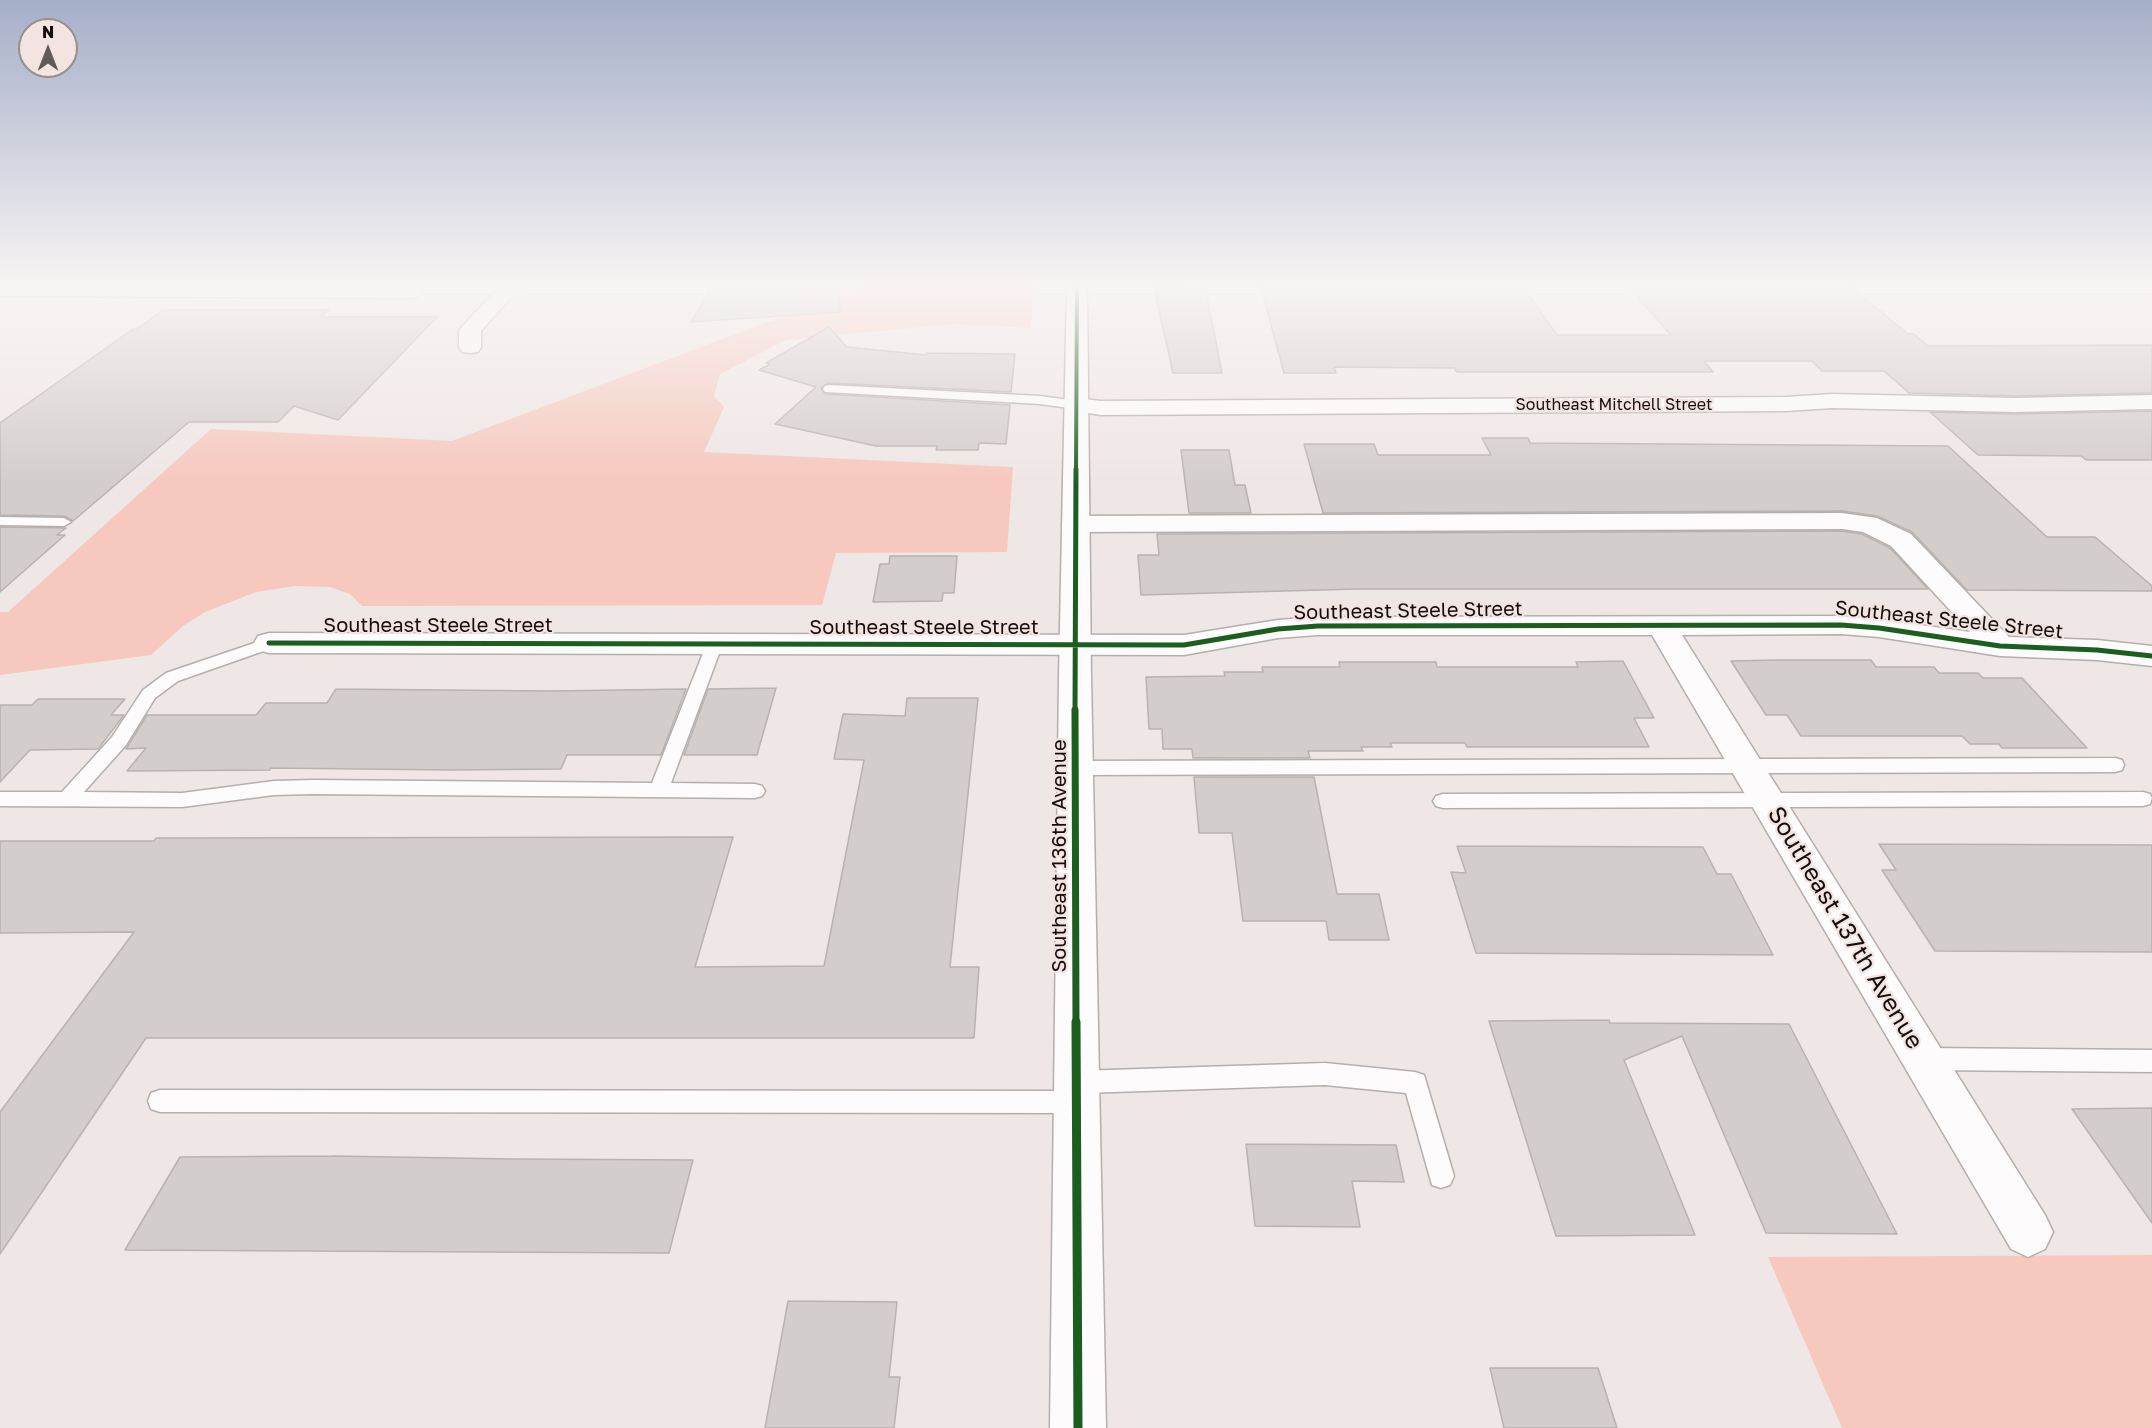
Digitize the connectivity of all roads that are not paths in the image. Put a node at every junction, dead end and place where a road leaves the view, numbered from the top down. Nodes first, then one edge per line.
1 (1076, 351) edge
2 (829, 389) dead end
3 (2152, 402) edge
4 (1076, 405) junction
5 (0, 521) edge
6 (64, 522) dead end
7 (1076, 524) junction
8 (1660, 625) junction
9 (269, 643) joint
10 (715, 644) junction
11 (1075, 645) junction
12 (2000, 646) junction
13 (2152, 656) edge
14 (2115, 765) dead end
15 (1746, 766) junction
16 (1076, 768) junction
17 (659, 790) junction
18 (755, 791) dead end
19 (67, 799) junction
20 (2143, 799) dead end
21 (0, 800) edge
22 (1768, 800) junction
23 (1443, 801) dead end
24 (1924, 1059) junction
25 (2152, 1061) edge
26 (1078, 1092) junction
27 (159, 1101) dead end
28 (1441, 1176) dead end
29 (2028, 1232) dead end
30 (1078, 1428) edge

1 - 4 street, Southeast 136th Avenue
2 - 4 lane
3 - 4 street, Southeast Mitchell Street
4 - 7 street, Southeast 136th Avenue
5 - 6 lane
7 - 11 street, Southeast 136th Avenue
7 - 12 street, Southeast Steele Street
8 - 11 street, Southeast Steele Street
8 - 12 street, Southeast Steele Street
8 - 15 street, Southeast 137th Avenue
9 - 10 street, Southeast Steele Street
9 - 19 lane
10 - 11 street, Southeast Steele Street
10 - 17 lane
11 - 16 street, Southeast 136th Avenue
12 - 13 street, Southeast Steele Street
14 - 15 lane
15 - 16 lane
15 - 22 street, Southeast 137th Avenue
16 - 26 street, Southeast 136th Avenue
17 - 18 lane
17 - 19 lane
19 - 21 lane
20 - 22 lane
22 - 23 lane
22 - 24 street, Southeast 137th Avenue
24 - 25 lane
24 - 29 street, Southeast 137th Avenue
26 - 27 lane
26 - 28 lane
26 - 30 street, Southeast 136th Avenue

